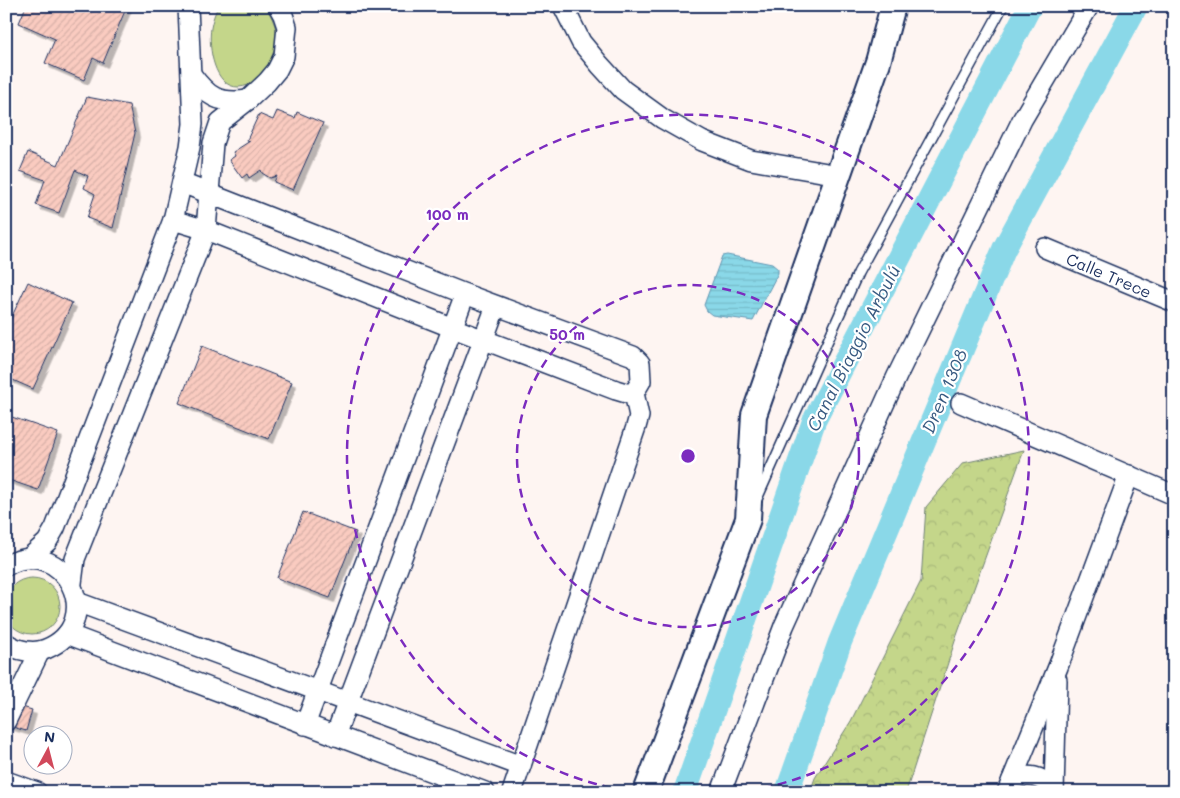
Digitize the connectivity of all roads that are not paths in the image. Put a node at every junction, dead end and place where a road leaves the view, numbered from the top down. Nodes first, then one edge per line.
1 (188, 6) edge
2 (197, 6) edge
3 (278, 6) edge
4 (563, 6) edge
5 (893, 6) edge
6 (1003, 6) edge
7 (1089, 6) edge
8 (189, 34) junction
9 (191, 74) junction
10 (248, 100) junction
11 (839, 175) junction
12 (182, 183) junction
13 (209, 193) junction
14 (173, 220) junction
15 (206, 230) junction
16 (1045, 248) dead end
17 (465, 294) junction
18 (1174, 302) edge
19 (496, 306) junction
20 (453, 328) junction
21 (485, 340) junction
22 (634, 393) junction
23 (961, 403) dead end
24 (1129, 476) junction
25 (1174, 495) edge
26 (748, 519) junction
27 (28, 559) junction
28 (6, 566) edge
29 (72, 583) junction
30 (77, 602) junction
31 (67, 634) junction
32 (6, 644) edge
33 (40, 651) junction
34 (1058, 666) junction
35 (319, 690) junction
36 (349, 702) junction
37 (6, 721) edge
38 (305, 725) junction
39 (335, 736) junction
40 (521, 766) junction
41 (6, 781) edge
42 (1009, 786) edge
43 (1054, 790) edge
44 (37, 792) edge
45 (485, 792) edge
46 (512, 792) edge
47 (646, 792) edge
48 (721, 792) edge

1 - 8 street
2 - 8 street
3 - 10 street
4 - 11 street
5 - 11 street
6 - 26 lane
7 - 48 street
8 - 9 street
9 - 10 street
9 - 12 street
10 - 13 street
11 - 26 street
12 - 13 street
12 - 14 street
13 - 15 street
13 - 17 street
14 - 15 street
14 - 27 street
15 - 20 street
15 - 29 street
16 - 18 street, Calle Trece
17 - 19 street
17 - 20 street
19 - 21 street
19 - 22 street
20 - 21 street
20 - 35 street
21 - 22 street
21 - 36 street
22 - 40 street
23 - 24 street
24 - 25 street
24 - 34 street
26 - 47 street
27 - 28 street
27 - 29 street
29 - 30 street
30 - 31 street
30 - 35 street
31 - 33 street
31 - 38 street
32 - 33 street
33 - 37 street
34 - 42 street
34 - 43 street
35 - 36 street
35 - 38 street
36 - 39 street
36 - 40 street
38 - 39 street
39 - 45 street
40 - 46 street
41 - 44 street
42 - 43 street

